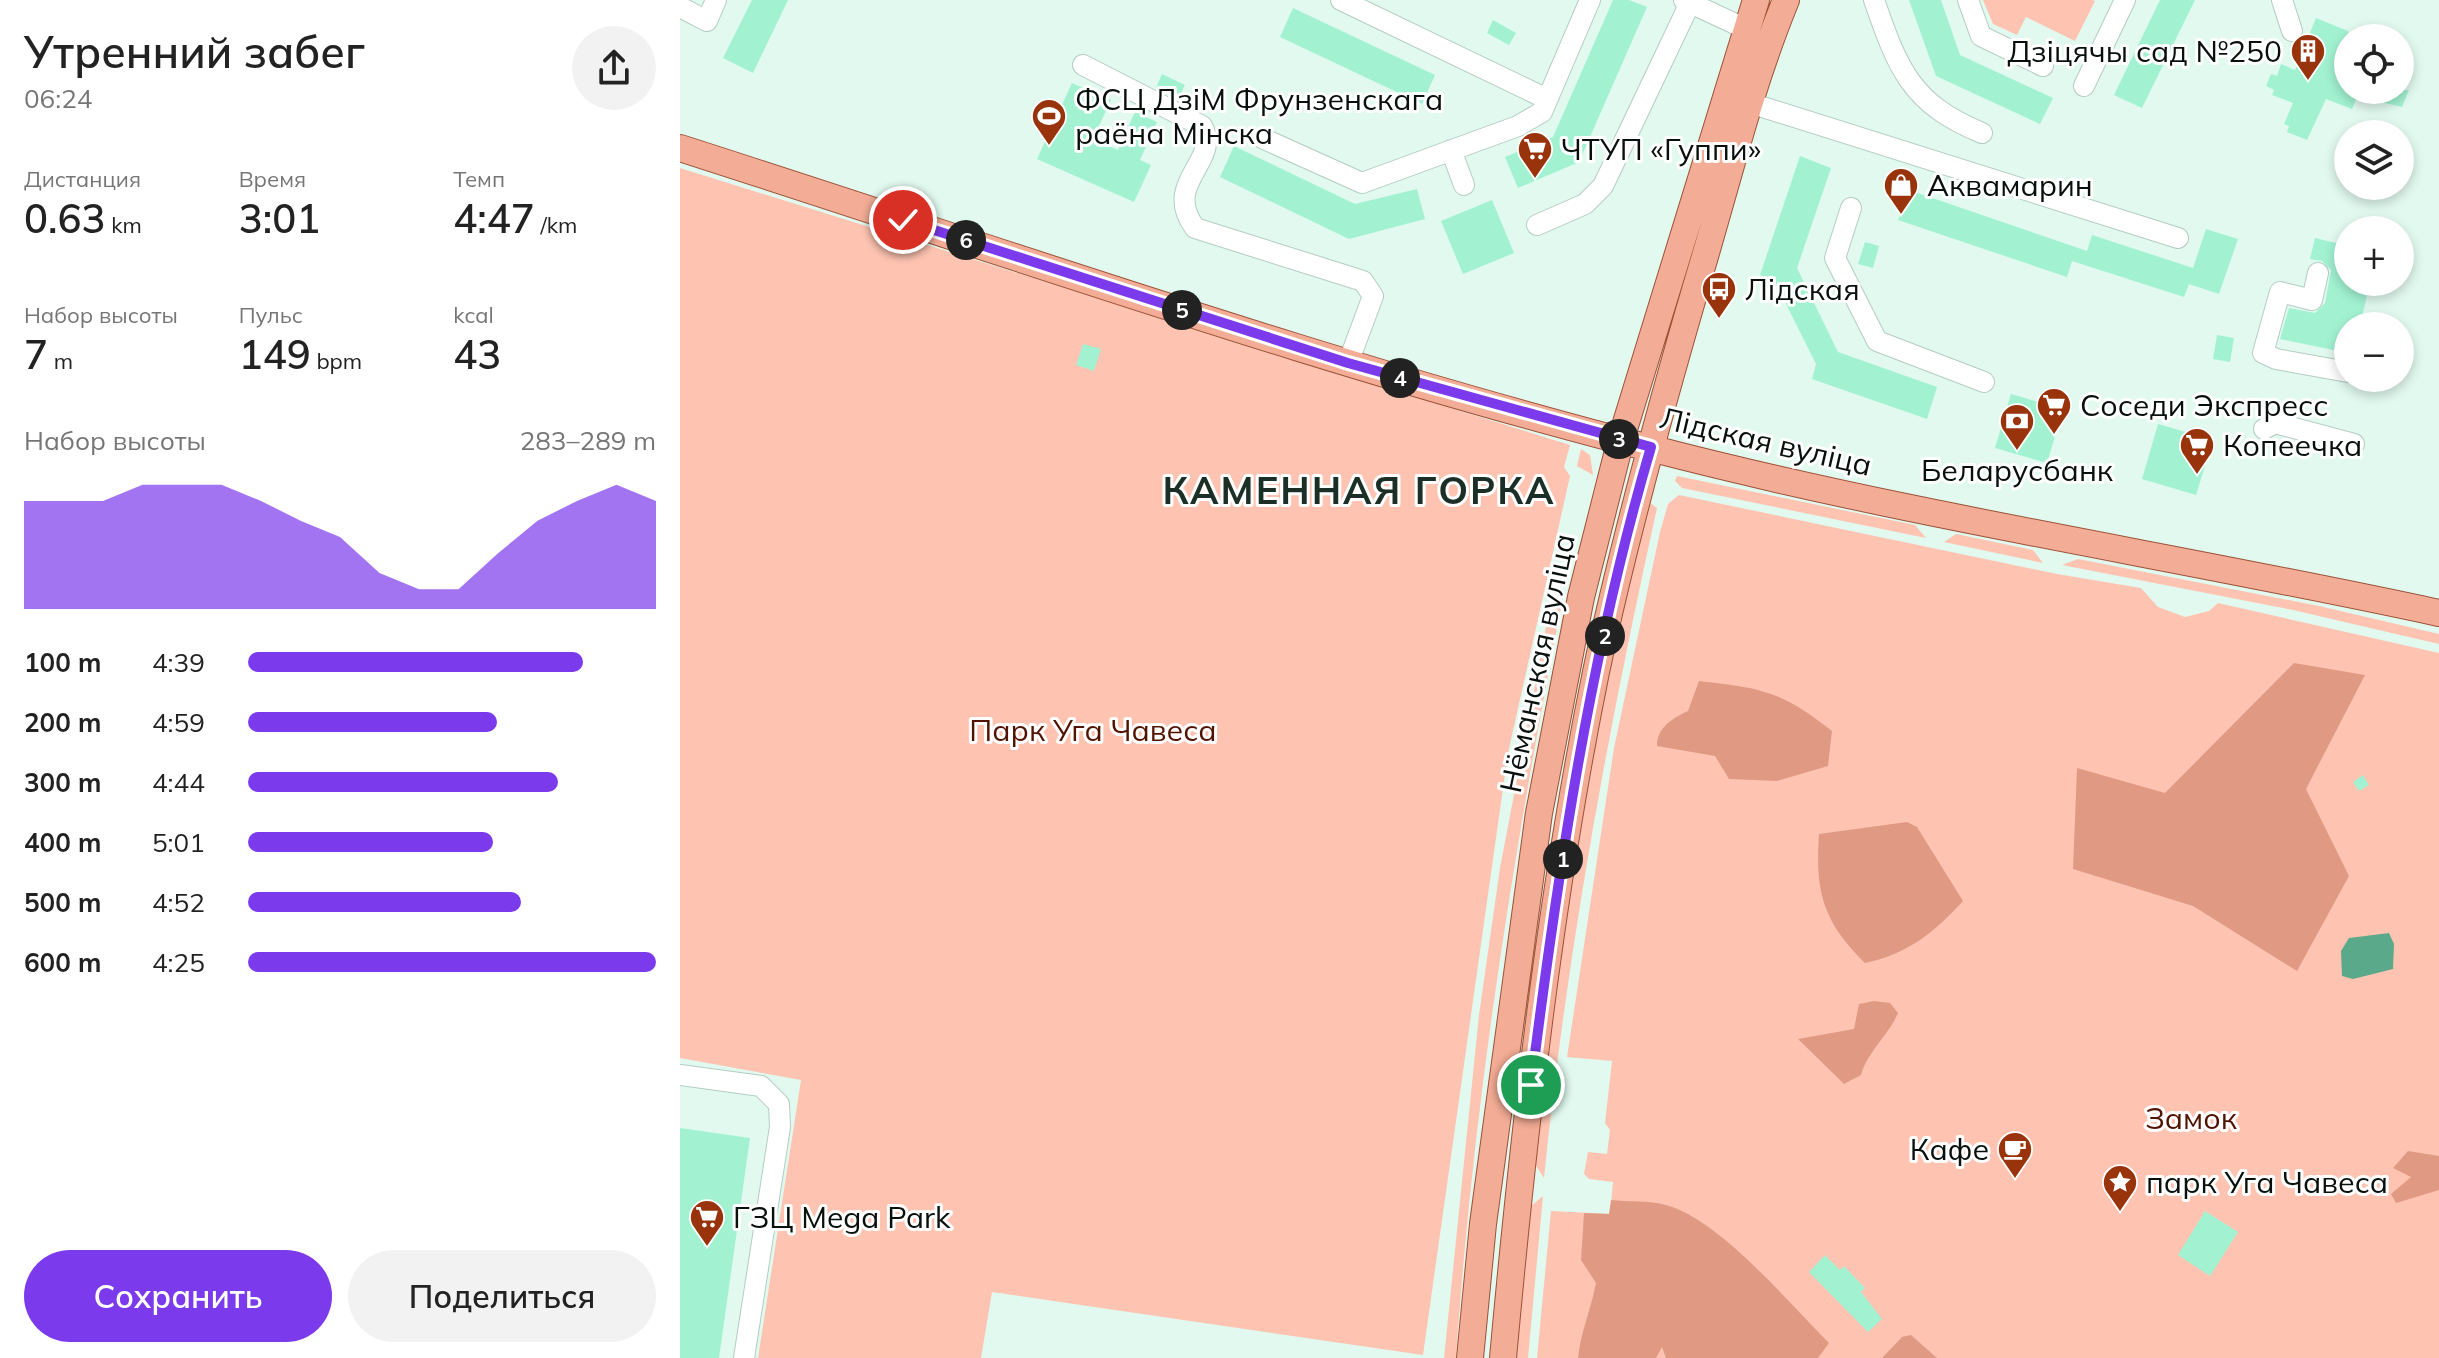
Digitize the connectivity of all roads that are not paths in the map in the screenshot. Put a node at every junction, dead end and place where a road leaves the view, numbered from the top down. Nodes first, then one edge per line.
1 (716, 0) edge
2 (1341, 0) edge
3 (1590, 0) edge
4 (1756, 0) edge
5 (1786, 0) edge
6 (1874, 0) edge
7 (1968, 0) edge
8 (2125, 0) edge
9 (2282, 0) edge
10 (1687, 2) edge
11 (680, 7) edge
12 (1746, 29) junction
13 (2292, 31) dead end
14 (1083, 65) dead end
15 (2043, 66) dead end
16 (2084, 86) dead end
17 (1547, 99) junction
18 (1750, 103) junction
19 (1982, 133) dead end
20 (1262, 138) dead end
21 (680, 148) edge
22 (1451, 150) junction
23 (1464, 185) dead end
24 (1851, 208) dead end
25 (1537, 225) dead end
26 (2178, 238) dead end
27 (2318, 273) dead end
28 (1348, 363) junction
29 (2334, 369) edge
30 (1984, 382) dead end
31 (2264, 429) dead end
32 (1621, 439) junction
33 (2354, 444) dead end
34 (1651, 447) junction
35 (2439, 613) edge
36 (680, 1075) edge
37 (744, 1358) edge
38 (1470, 1358) edge
39 (1503, 1358) edge

1 - 11 lane
2 - 17 lane
3 - 17 lane
4 - 12 main road, Нёманская вуліца
5 - 18 main road, Нёманская вуліца
6 - 19 lane
7 - 15 lane
8 - 16 lane
9 - 13 lane
10 - 12 lane
10 - 25 lane
12 - 32 main road, Нёманская вуліца
14 - 28 lane
17 - 22 lane
18 - 26 lane
18 - 34 main road, Нёманская вуліца
20 - 22 lane
21 - 28 main road, Лідская вуліца
22 - 23 lane
24 - 30 lane
27 - 29 lane
28 - 32 main road, Лідская вуліца
31 - 33 lane
32 - 34 main road, Лідская вуліца
32 - 38 main road, Нёманская вуліца
34 - 35 main road, Лідская вуліца
34 - 39 main road, Нёманская вуліца
36 - 37 lane

